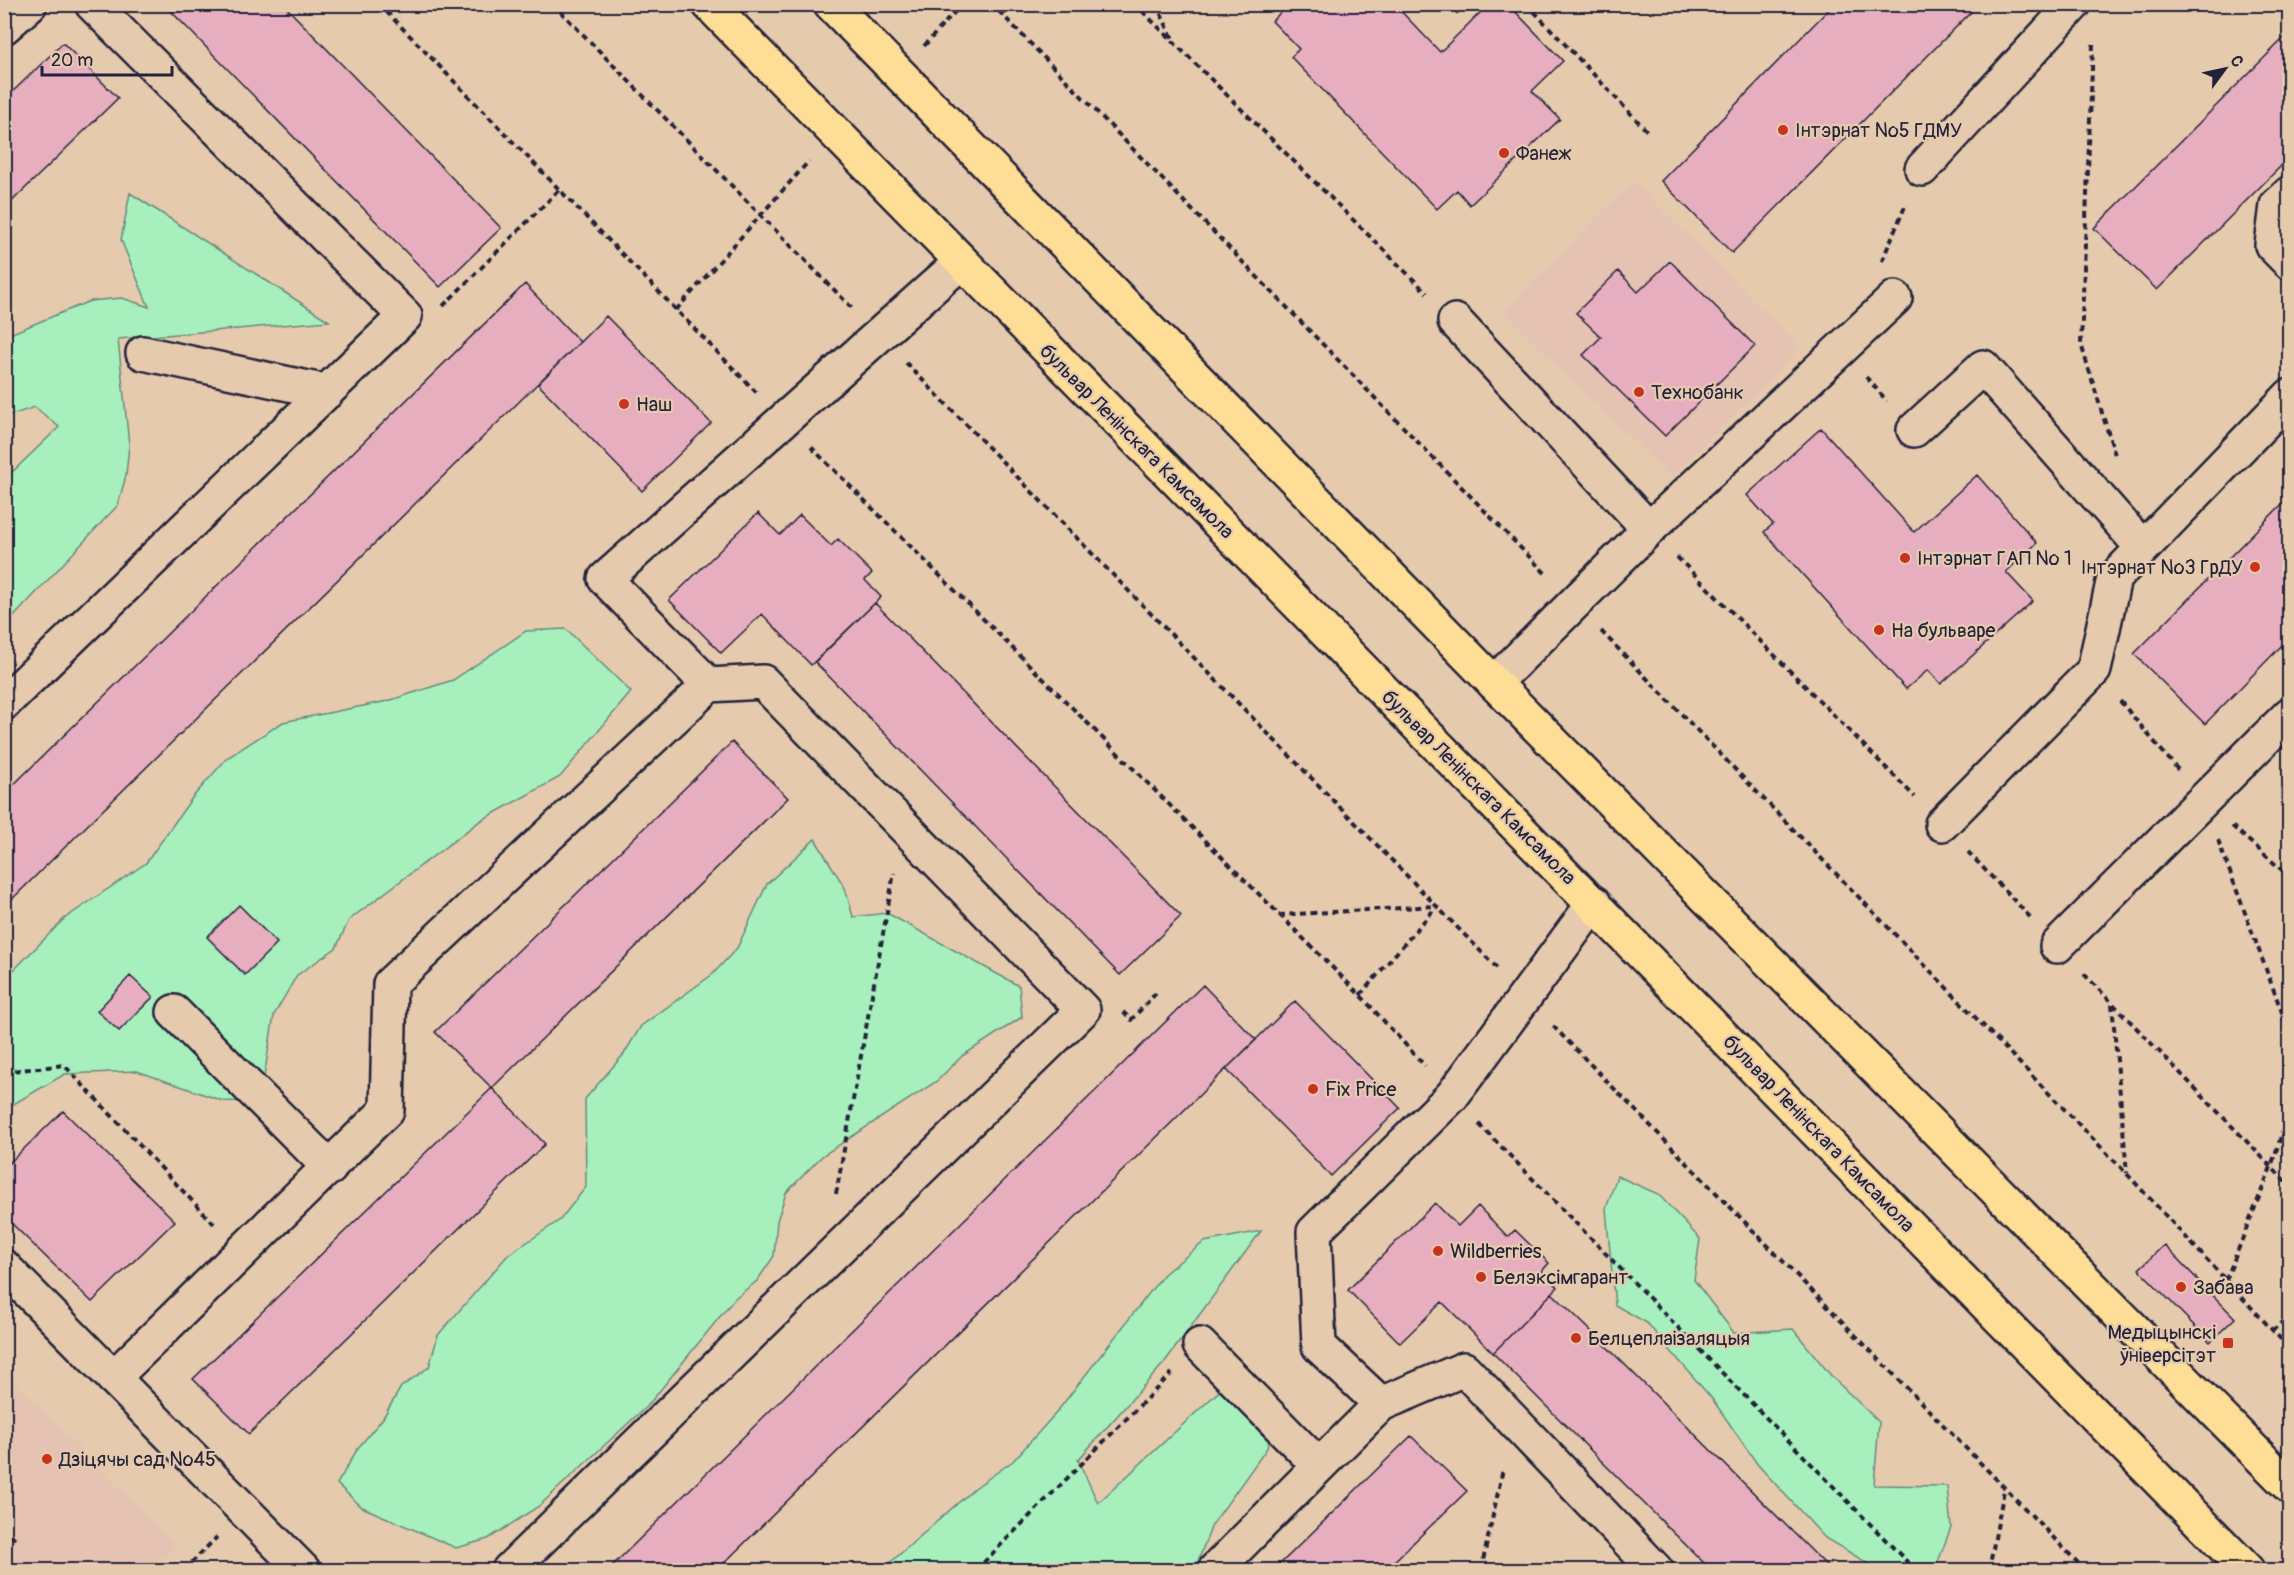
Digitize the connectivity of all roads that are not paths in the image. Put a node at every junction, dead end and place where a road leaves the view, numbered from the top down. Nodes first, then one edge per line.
1 (30, 4) edge
2 (92, 4) edge
3 (709, 4) edge
4 (831, 4) edge
5 (2074, 4) edge
6 (4, 27) edge
7 (1922, 169) road end
8 (2289, 193) edge
9 (960, 263) junction
10 (2289, 263) edge
11 (1895, 298) road end
12 (1455, 321) road end
13 (143, 353) dead end
14 (327, 392) junction
15 (2289, 396) edge
16 (1914, 430) road end
17 (1649, 529) junction
18 (2143, 548) junction
19 (1494, 683) junction
20 (709, 685) junction
21 (4, 703) edge
22 (2289, 714) edge
23 (1942, 824) road end
24 (1594, 903) junction
25 (2057, 946) road end
26 (174, 1012) dead end
27 (330, 1168) junction
28 (4, 1267) edge
29 (1200, 1345) road end
30 (113, 1378) junction
31 (1381, 1404) junction
32 (1319, 1466) junction
33 (2289, 1487) edge
34 (303, 1570) edge
35 (509, 1570) edge
36 (1215, 1570) edge
37 (1656, 1570) edge
38 (2247, 1570) edge

1 - 6 lane
2 - 14 lane
3 - 9 main road, бульвар Ленінскага Камсамола
4 - 19 main road
5 - 7 lane
8 - 10 lane
9 - 20 lane
9 - 24 main road, бульвар Ленінскага Камсамола
11 - 17 lane
12 - 17 lane
13 - 14 lane
14 - 21 lane
15 - 18 lane
16 - 18 lane
17 - 19 lane
18 - 23 lane
19 - 33 main road
20 - 27 lane
20 - 35 lane
22 - 25 lane
24 - 31 lane
24 - 38 main road, бульвар Ленінскага Камсамола
26 - 27 lane
27 - 30 lane
28 - 30 lane
29 - 32 lane
30 - 34 lane
31 - 32 lane
31 - 37 lane
32 - 36 lane

